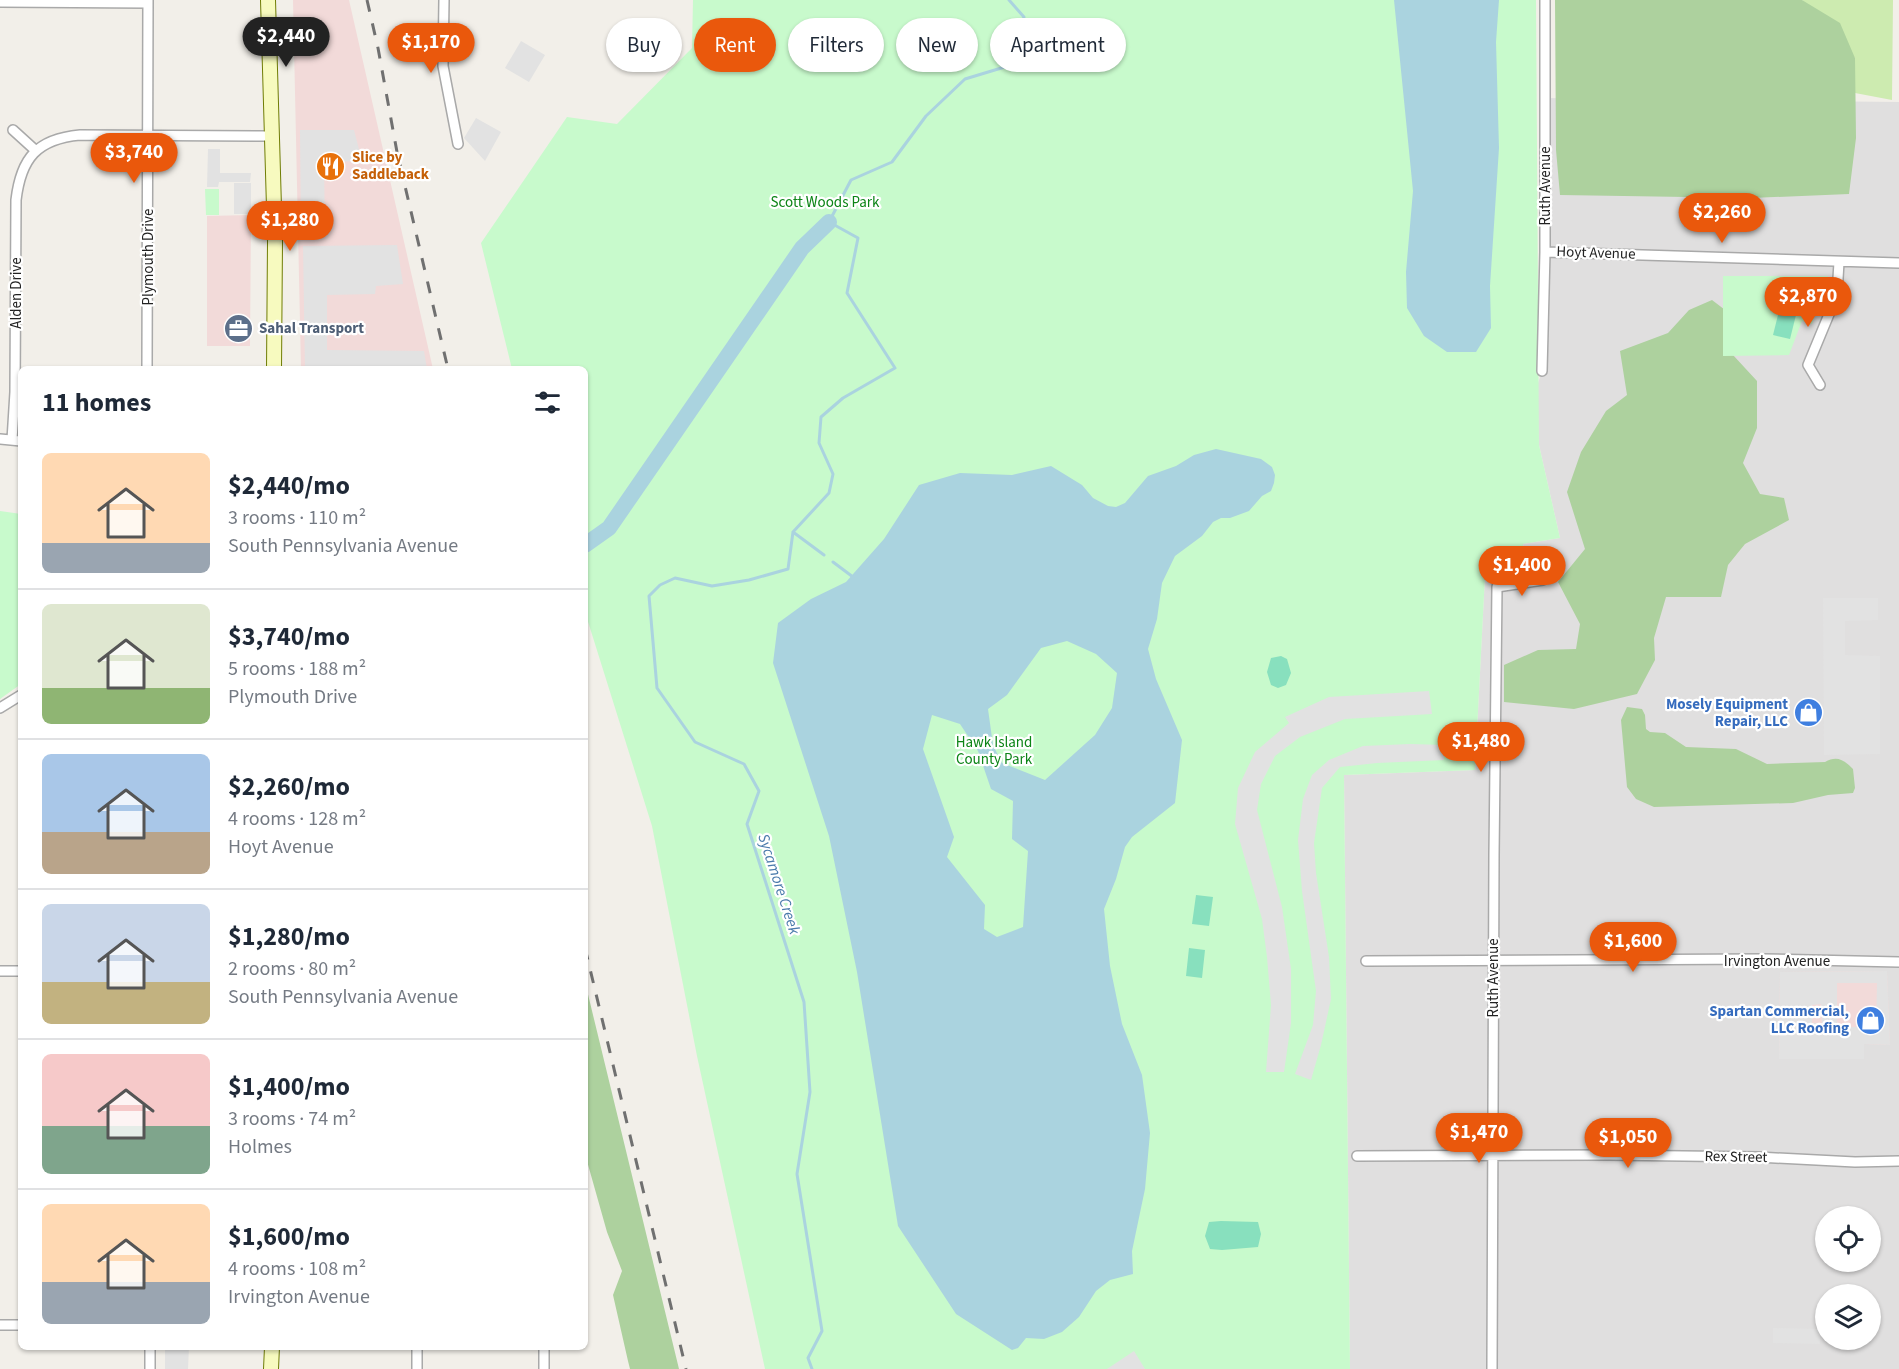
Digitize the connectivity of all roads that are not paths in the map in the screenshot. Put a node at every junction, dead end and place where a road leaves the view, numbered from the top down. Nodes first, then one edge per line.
1 (268, 0) edge
2 (444, 0) edge
3 (1545, 0) edge
4 (148, 1) edge
5 (0, 2) edge
6 (13, 130) dead end
7 (148, 135) junction
8 (272, 136) junction
9 (458, 144) dead end
10 (35, 150) junction
11 (1545, 252) junction
12 (1839, 262) junction
13 (1899, 263) edge
14 (147, 366) edge
15 (274, 366) edge
16 (1542, 371) dead end
17 (1820, 385) dead end
18 (0, 439) edge
19 (16, 440) edge
20 (1543, 580) dead end
21 (18, 697) edge
22 (0, 708) edge
23 (1493, 959) junction
24 (1366, 961) dead end
25 (1899, 962) edge
26 (0, 970) edge
27 (18, 971) edge
28 (1493, 1155) junction
29 (1357, 1156) dead end
30 (1899, 1161) edge
31 (0, 1325) edge
32 (18, 1325) edge
33 (150, 1350) edge
34 (272, 1350) edge
35 (417, 1350) edge
36 (544, 1350) edge
37 (150, 1369) edge
38 (271, 1369) edge
39 (417, 1369) edge
40 (544, 1369) edge
41 (1492, 1369) edge

1 - 8 main road
2 - 9 street
3 - 11 street, Ruth Avenue
4 - 5 street
4 - 7 street, Plymouth Drive
6 - 10 street
7 - 8 street
7 - 10 street
7 - 14 street, Plymouth Drive
8 - 15 main road
10 - 19 street, Alden Drive
11 - 12 street, Hoyt Avenue
11 - 16 street, Ruth Avenue
12 - 13 street, Hoyt Avenue
12 - 17 street
18 - 19 street
20 - 23 street, Ruth Avenue
21 - 22 street
23 - 24 street, Irvington Avenue
23 - 25 street, Irvington Avenue
23 - 28 street, Ruth Avenue
26 - 27 street
28 - 29 street, Rex Street
28 - 30 street, Rex Street
28 - 41 street, Ruth Avenue
31 - 32 street
33 - 37 street
34 - 38 main road
35 - 39 street
36 - 40 street

